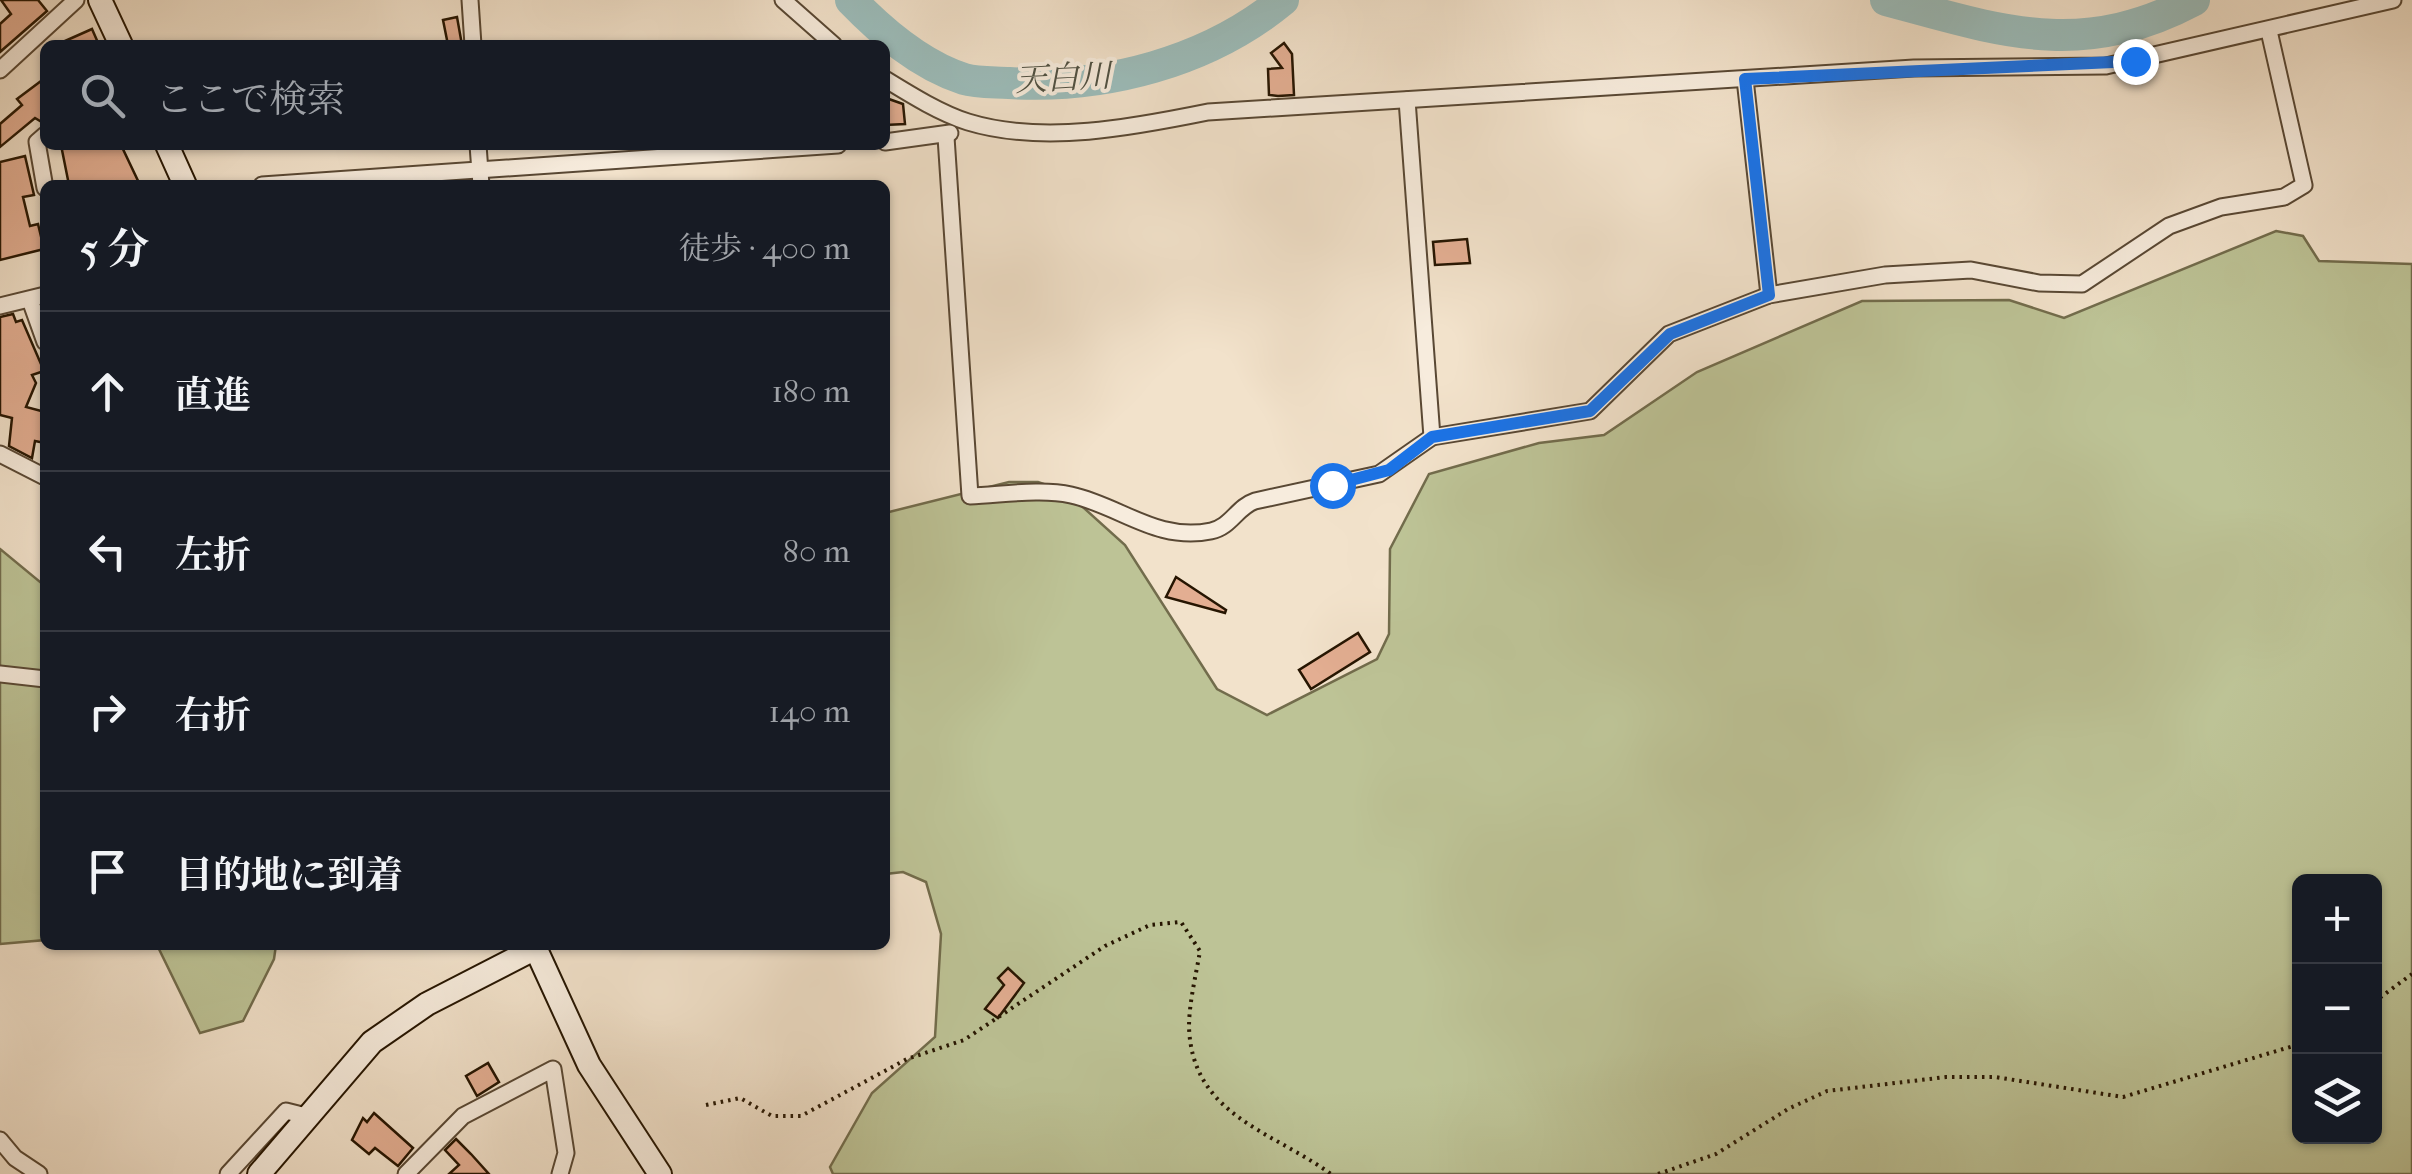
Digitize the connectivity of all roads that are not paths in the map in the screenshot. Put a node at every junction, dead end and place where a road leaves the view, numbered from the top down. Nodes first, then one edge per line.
1 (76, 0) edge
2 (100, 0) edge
3 (470, 0) edge
4 (783, 0) edge
5 (2392, 0) edge
6 (2269, 31) junction
7 (119, 40) edge
8 (473, 40) edge
9 (828, 40) edge
10 (0, 70) edge
11 (1745, 79) junction
12 (890, 83) edge
13 (1407, 100) junction
14 (964, 121) junction
15 (946, 138) junction
16 (40, 139) edge
17 (890, 142) edge
18 (169, 150) edge
19 (478, 150) edge
20 (784, 150) edge
21 (480, 178) edge
22 (44, 180) edge
23 (183, 180) edge
24 (418, 180) edge
25 (1769, 295) junction
26 (37, 297) edge
27 (0, 306) edge
28 (1432, 437) junction
29 (0, 454) edge
30 (40, 474) edge
31 (0, 674) edge
32 (40, 678) edge
33 (528, 950) edge
34 (537, 950) edge
35 (306, 1116) junction
36 (0, 1140) edge
37 (39, 1174) edge
38 (228, 1174) edge
39 (260, 1174) edge
40 (406, 1174) edge
41 (560, 1174) edge
42 (660, 1174) edge

1 - 10 street
2 - 7 street
3 - 8 street
4 - 9 street
5 - 6 street
6 - 11 street
6 - 25 street
11 - 13 street
11 - 25 street
12 - 14 street
13 - 14 street
13 - 28 street
14 - 15 street
15 - 17 street
15 - 28 street
16 - 22 street
18 - 23 street
19 - 21 street
20 - 21 street
21 - 24 street
25 - 28 street
26 - 27 street
29 - 30 street
31 - 32 street
33 - 35 street
34 - 42 street
35 - 38 street
35 - 39 street
36 - 37 street
40 - 41 street

